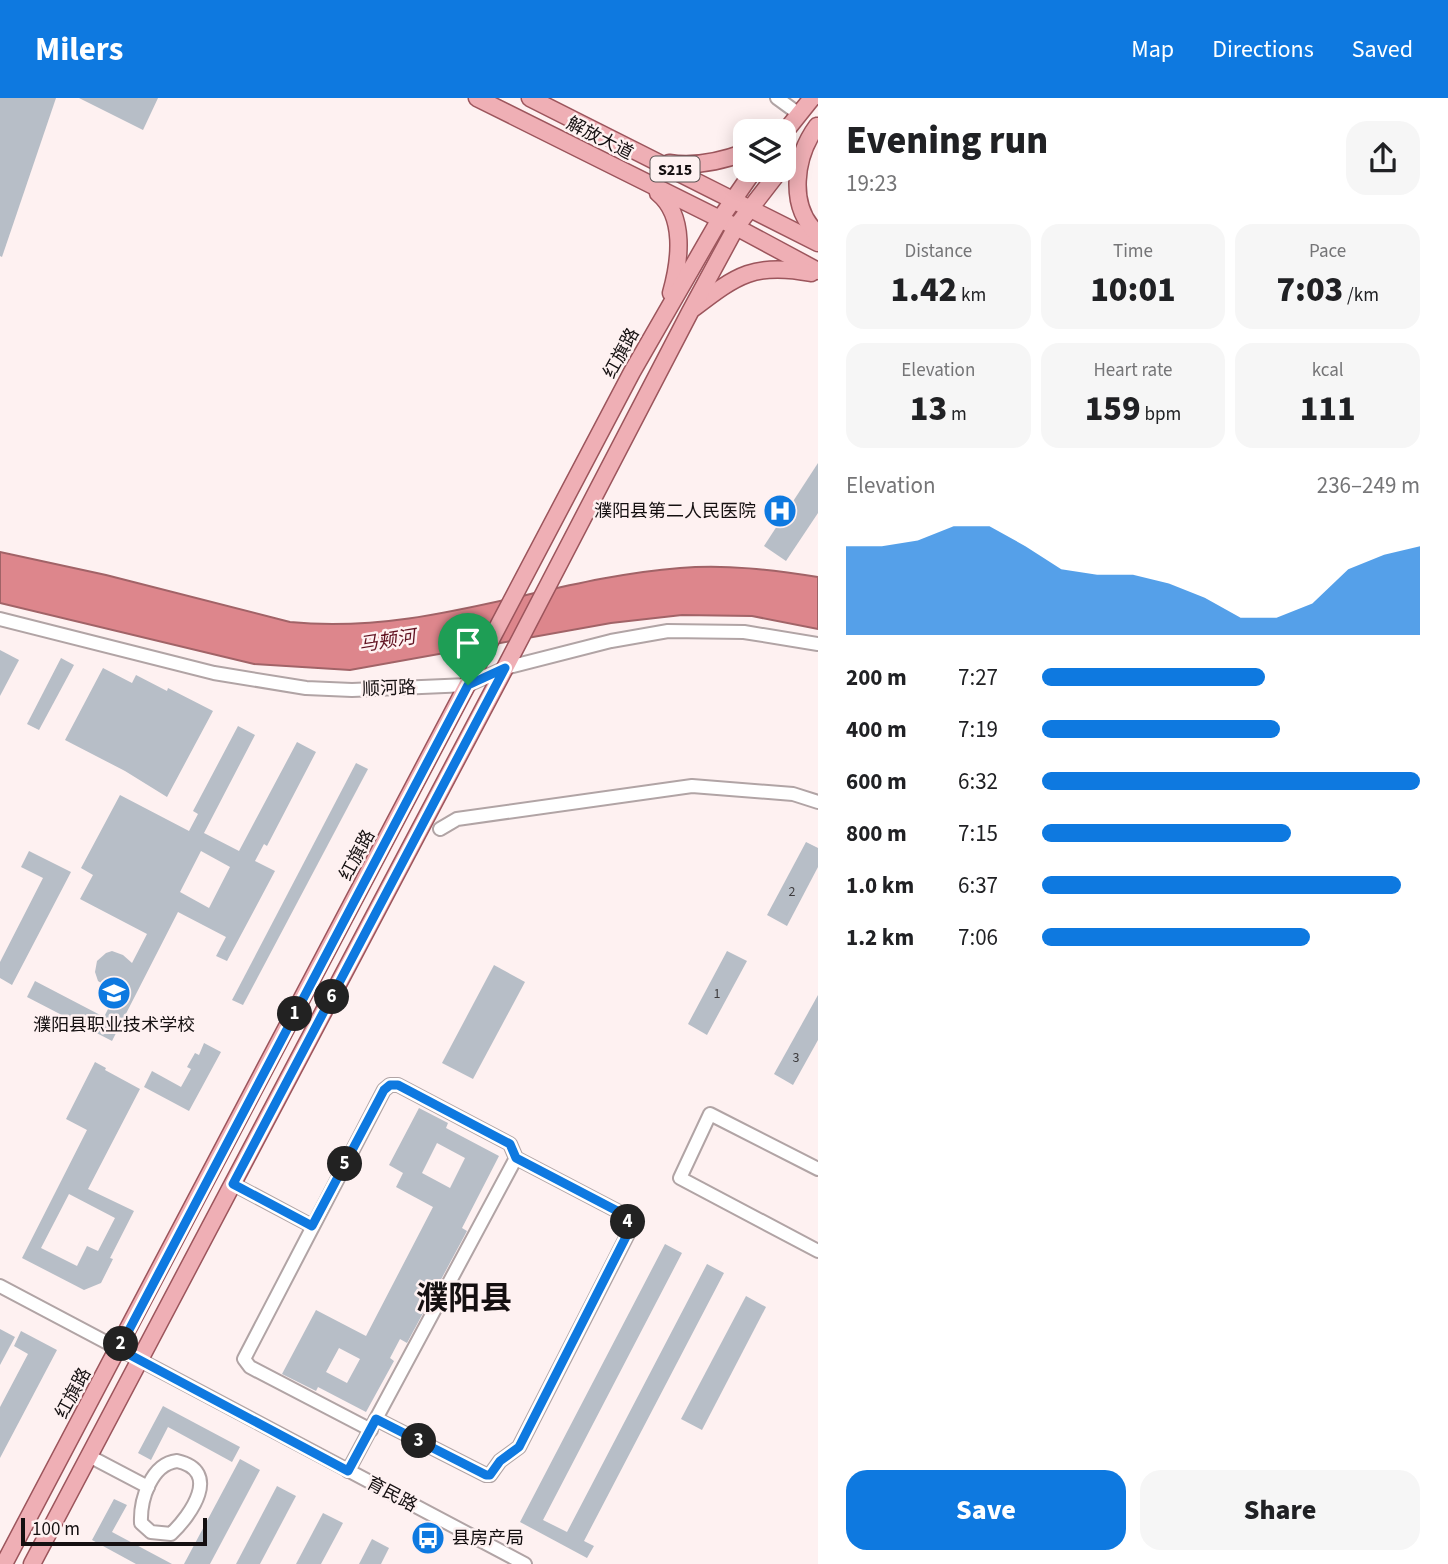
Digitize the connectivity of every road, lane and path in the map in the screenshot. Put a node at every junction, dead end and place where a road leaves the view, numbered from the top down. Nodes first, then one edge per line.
1 (477, 98) edge
2 (530, 98) edge
3 (777, 98) edge
4 (812, 98) edge
5 (786, 119) edge
6 (794, 119) edge
7 (818, 125) edge
8 (796, 151) edge
9 (733, 156) edge
10 (661, 162) junction
11 (745, 182) edge
12 (770, 182) edge
13 (648, 184) junction
14 (733, 199) junction
15 (749, 208) junction
16 (720, 219) junction
17 (736, 227) junction
18 (818, 234) edge
19 (818, 243) edge
20 (818, 273) edge
21 (665, 312) junction
22 (690, 312) junction
23 (0, 619) edge
24 (818, 644) edge
25 (505, 668) junction
26 (468, 685) junction
27 (818, 802) edge
28 (440, 828) dead end
29 (334, 940) junction
30 (356, 952) junction
31 (516, 1158) junction
32 (818, 1169) edge
33 (233, 1184) junction
34 (312, 1226) junction
35 (818, 1251) edge
36 (0, 1286) edge
37 (119, 1349) junction
38 (139, 1360) junction
39 (373, 1425) junction
40 (67, 1445) junction
41 (89, 1456) junction
42 (348, 1471) junction
43 (148, 1488) junction
44 (4, 1564) edge
45 (32, 1564) edge
46 (525, 1564) edge

1 - 13 main road, 解放大道 / S215
2 - 10 main road, 解放大道 / S215
3 - 5 street
4 - 6 main road
7 - 8 main road
7 - 18 main road
9 - 10 main road
10 - 14 main road, 解放大道 / S215
11 - 14 main road, 红旗路
12 - 15 main road
13 - 16 main road, 解放大道 / S215
13 - 21 main road
14 - 15 main road, 解放大道 / S215
14 - 16 main road, 红旗路
15 - 17 main road
15 - 19 main road, 解放大道 / S215
16 - 17 main road, 解放大道 / S215
16 - 21 main road, 红旗路
17 - 20 main road, 解放大道 / S215
17 - 22 main road
20 - 22 main road
21 - 26 main road, 红旗路
22 - 25 main road
23 - 26 street, 顺河路
24 - 25 street, 顺河路
25 - 26 street, 顺河路
25 - 30 main road
26 - 29 main road, 红旗路
27 - 28 street
29 - 30 main road
29 - 37 main road, 红旗路
30 - 33 main road
31 - 34 street
31 - 39 street
31 - 39 street
32 - 35 street
33 - 34 street
33 - 38 main road
34 - 39 street
36 - 37 street, 育民路
37 - 38 street, 育民路
37 - 40 main road, 红旗路
38 - 41 main road
38 - 42 street, 育民路
39 - 42 street
40 - 41 main road
40 - 44 main road, 红旗路
41 - 43 street
41 - 45 main road
42 - 46 street, 育民路
43 - 43 street

